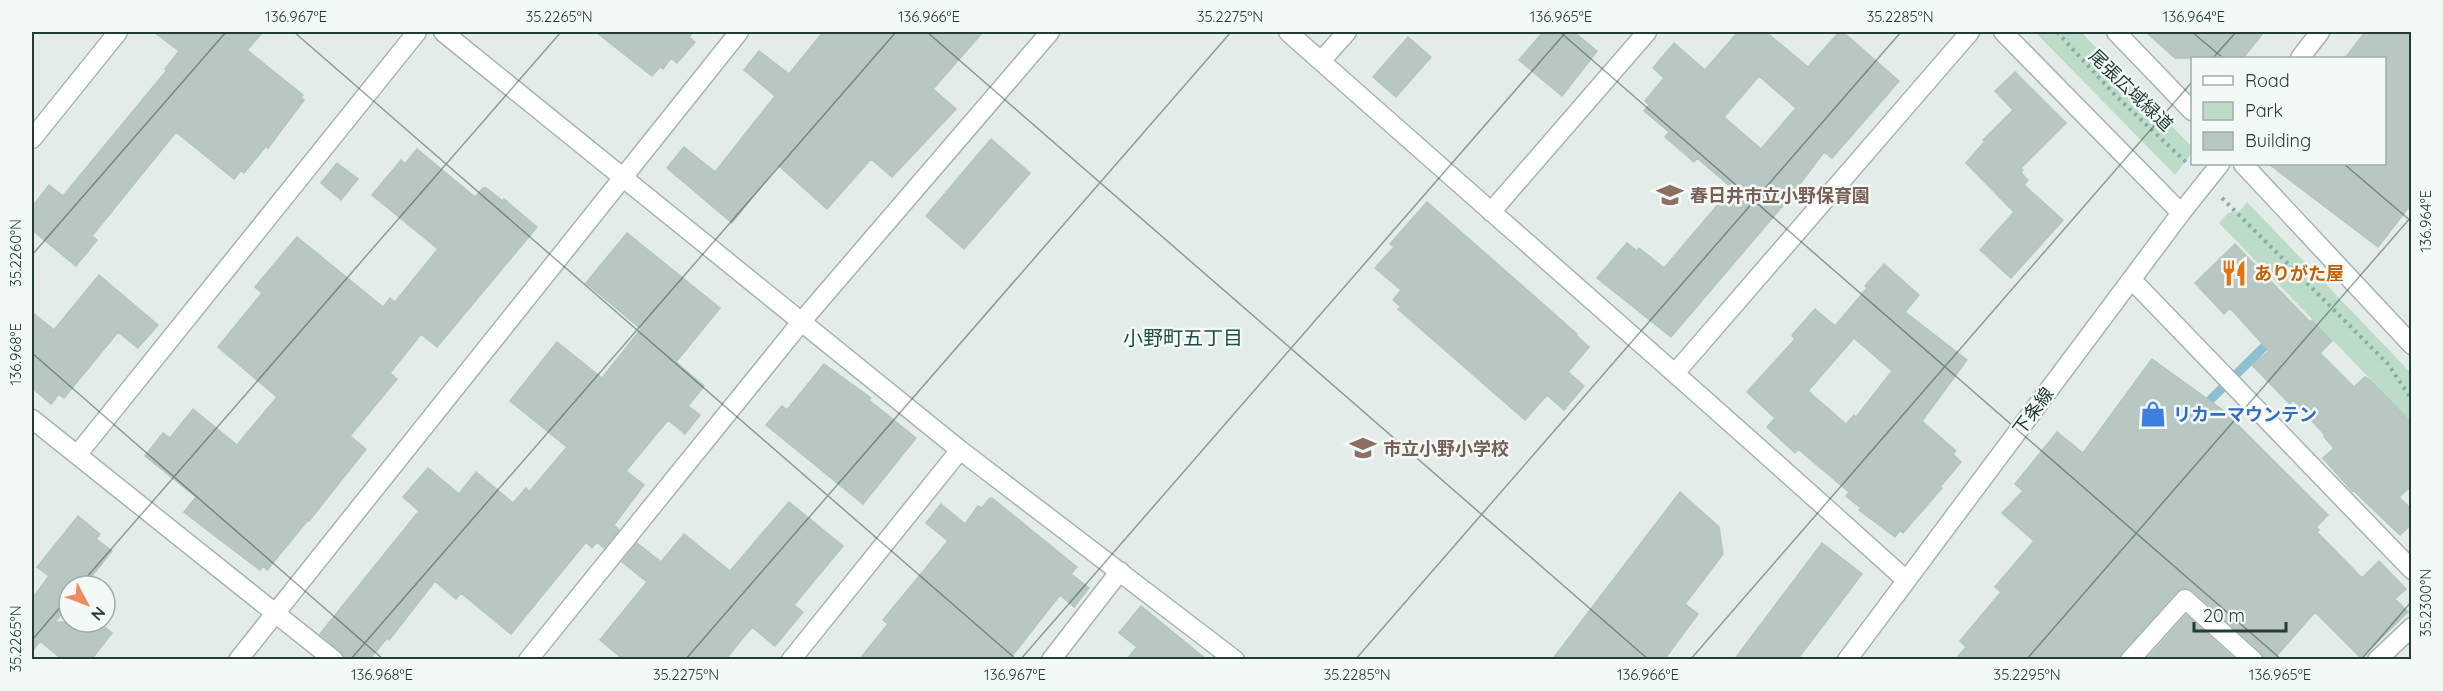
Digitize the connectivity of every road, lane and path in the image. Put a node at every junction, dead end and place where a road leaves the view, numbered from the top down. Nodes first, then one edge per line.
1 (118, 32) edge
2 (417, 32) edge
3 (443, 32) edge
4 (739, 32) edge
5 (1050, 32) edge
6 (1288, 32) edge
7 (1347, 32) edge
8 (1647, 32) edge
9 (1970, 32) edge
10 (2003, 32) edge
11 (2056, 32) edge
12 (2116, 32) edge
13 (2320, 32) edge
14 (2301, 57) edge
15 (1322, 61) junction
16 (2191, 109) edge
17 (32, 139) edge
18 (2219, 165) edge
19 (2244, 165) edge
20 (621, 178) junction
21 (2206, 181) junction
22 (1491, 212) junction
23 (2181, 213) junction
24 (2132, 280) junction
25 (802, 321) junction
26 (2409, 335) edge
27 (1676, 372) junction
28 (2412, 400) edge
29 (32, 419) edge
30 (960, 450) junction
31 (77, 455) junction
32 (2412, 570) edge
33 (1120, 571) junction
34 (1906, 580) junction
35 (276, 613) junction
36 (2412, 627) edge
37 (238, 660) edge
38 (334, 660) edge
39 (528, 660) edge
40 (791, 660) edge
41 (1051, 660) edge
42 (1235, 660) edge
43 (1847, 660) edge
44 (2130, 660) edge
45 (2253, 660) edge
46 (2377, 660) edge

1 - 17 street
2 - 31 street
3 - 20 street
4 - 20 street
5 - 25 street
6 - 15 street
7 - 15 street
8 - 22 street
9 - 27 street
10 - 23 street
11 - 21 path, 尾張広域緑道
12 - 16 street
13 - 14 street
15 - 22 street
18 - 21 street, 下条線
19 - 26 street
20 - 25 street
20 - 35 street
21 - 23 street, 下条線
21 - 28 path, 尾張広域緑道
22 - 27 street
23 - 24 street, 下条線
24 - 32 street
24 - 34 street, 下条線
25 - 30 street
25 - 39 street
27 - 34 street
29 - 31 street
30 - 33 street
30 - 40 street
31 - 35 street
33 - 41 street
33 - 42 street
34 - 43 street, 下条線
35 - 37 street
35 - 38 street
36 - 46 street
44 - 45 street

